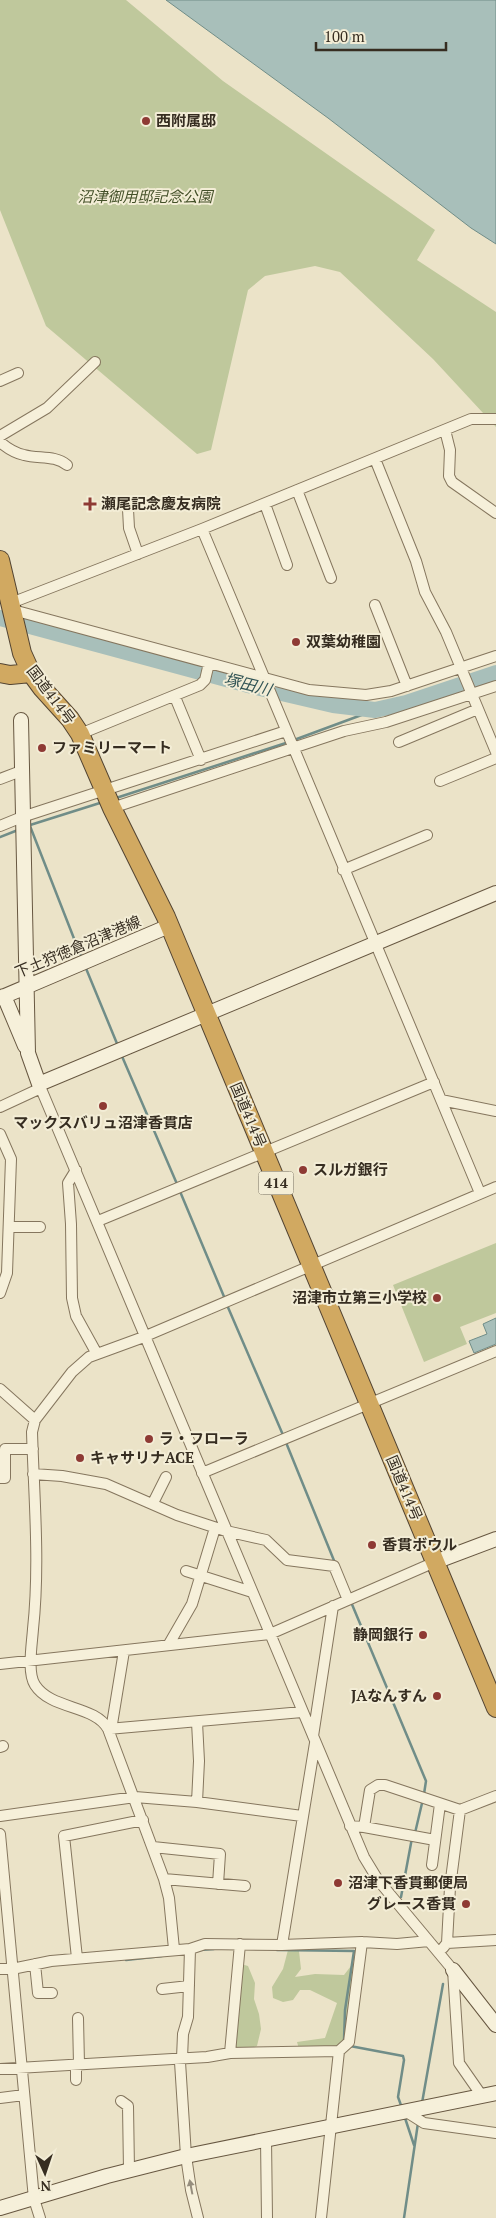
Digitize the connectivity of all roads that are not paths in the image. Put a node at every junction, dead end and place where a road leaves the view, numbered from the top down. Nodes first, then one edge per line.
1 (95, 362) dead end
2 (18, 373) dead end
3 (0, 381) edge
4 (496, 419) edge
5 (445, 430) junction
6 (0, 436) edge
7 (0, 442) edge
8 (375, 459) junction
9 (67, 465) dead end
10 (297, 490) junction
11 (143, 502) dead end
12 (265, 504) junction
13 (496, 513) edge
14 (202, 529) junction
15 (138, 554) junction
16 (0, 562) edge
17 (288, 565) dead end
18 (331, 578) dead end
19 (374, 605) dead end
20 (14, 614) junction
21 (496, 656) edge
22 (209, 665) junction
23 (461, 669) junction
24 (0, 673) edge
25 (31, 673) junction
26 (265, 680) junction
27 (407, 686) junction
28 (496, 686) edge
29 (471, 694) junction
30 (175, 697) junction
31 (478, 709) junction
32 (21, 720) dead end
33 (286, 732) junction
34 (80, 734) junction
35 (399, 742) dead end
36 (292, 748) junction
37 (496, 752) edge
38 (496, 758) edge
39 (201, 760) junction
40 (21, 771) junction
41 (0, 779) edge
42 (440, 781) dead end
43 (104, 791) junction
44 (112, 808) junction
45 (22, 817) junction
46 (0, 826) edge
47 (427, 835) dead end
48 (344, 870) junction
49 (496, 893) edge
50 (169, 926) junction
51 (375, 944) junction
52 (25, 987) junction
53 (1, 994) edge
54 (206, 1014) junction
55 (28, 1054) junction
56 (434, 1082) junction
57 (40, 1086) junction
58 (441, 1100) junction
59 (0, 1107) edge
60 (496, 1112) edge
61 (0, 1134) edge
62 (264, 1154) junction
63 (76, 1170) junction
64 (496, 1187) edge
65 (5, 1188) edge
66 (480, 1193) junction
67 (98, 1221) junction
68 (9, 1227) junction
69 (40, 1227) dead end
70 (4, 1250) edge
71 (312, 1266) junction
72 (0, 1293) edge
73 (145, 1336) junction
74 (496, 1351) edge
75 (97, 1354) junction
76 (0, 1389) edge
77 (369, 1404) junction
78 (35, 1420) junction
79 (33, 1449) junction
80 (202, 1473) junction
81 (33, 1474) junction
82 (166, 1477) dead end
83 (0, 1478) edge
84 (153, 1503) junction
85 (215, 1528) junction
86 (226, 1531) junction
87 (496, 1539) edge
88 (435, 1562) junction
89 (186, 1571) dead end
90 (202, 1575) junction
91 (252, 1592) junction
92 (348, 1600) junction
93 (333, 1606) junction
94 (270, 1634) junction
95 (169, 1644) junction
96 (124, 1651) junction
97 (30, 1660) junction
98 (0, 1664) edge
99 (496, 1708) edge
100 (302, 1712) junction
101 (196, 1722) junction
102 (108, 1729) junction
103 (314, 1740) junction
104 (496, 1796) edge
105 (135, 1798) junction
106 (197, 1802) junction
107 (440, 1804) junction
108 (460, 1810) junction
109 (0, 1816) edge
110 (302, 1816) junction
111 (143, 1820) junction
112 (350, 1826) junction
113 (364, 1827) junction
114 (0, 1834) edge
115 (435, 1840) junction
116 (152, 1847) junction
117 (1, 1859) edge
118 (432, 1865) dead end
119 (164, 1879) junction
120 (218, 1884) junction
121 (245, 1886) dead end
122 (3, 1896) edge
123 (496, 1940) edge
124 (429, 1941) junction
125 (362, 1942) junction
126 (447, 1943) junction
127 (282, 1945) junction
128 (240, 1947) junction
129 (174, 1949) junction
130 (190, 1952) junction
131 (439, 1952) junction
132 (76, 1958) junction
133 (0, 1969) edge
134 (36, 1969) junction
135 (452, 1970) junction
136 (13, 1973) junction
137 (189, 1986) junction
138 (162, 1989) dead end
139 (52, 1992) dead end
140 (78, 2018) dead end
141 (496, 2025) edge
142 (339, 2051) junction
143 (230, 2053) junction
144 (182, 2058) junction
145 (78, 2064) junction
146 (22, 2068) junction
147 (0, 2069) edge
148 (76, 2080) dead end
149 (489, 2094) edge
150 (24, 2095) junction
151 (0, 2098) edge
152 (121, 2101) dead end
153 (405, 2112) junction
154 (332, 2125) junction
155 (496, 2133) edge
156 (266, 2139) junction
157 (186, 2156) junction
158 (129, 2170) junction
159 (34, 2199) junction
160 (2, 2211) edge
161 (40, 2218) edge
162 (198, 2218) edge
163 (267, 2218) edge
164 (322, 2218) edge

1 - 6 street
2 - 3 street
4 - 5 street
5 - 8 street
5 - 13 street
7 - 9 street
8 - 10 street
8 - 23 street
10 - 12 street
10 - 18 street
11 - 15 street
12 - 14 street
12 - 17 street
14 - 15 street
14 - 26 street
15 - 20 street
16 - 20 highway, 国道414号 / 414
19 - 27 street
20 - 22 street
20 - 25 highway, 国道414号 / 414
21 - 23 street
22 - 26 street
22 - 30 street
23 - 27 street
23 - 29 street
24 - 25 highway
25 - 34 highway, 国道414号 / 414
26 - 27 street
26 - 33 street
28 - 29 street
29 - 31 street
29 - 36 street
30 - 34 street
30 - 39 street
31 - 35 street
31 - 37 street
32 - 40 street
33 - 36 street
33 - 39 street
34 - 43 highway, 国道414号 / 414
36 - 44 street
36 - 48 street
38 - 42 street
39 - 43 street
40 - 41 street
40 - 45 street
43 - 44 highway, 国道414号 / 414
43 - 45 street
44 - 50 highway, 国道414号 / 414
45 - 46 street
45 - 52 street
47 - 48 street
48 - 51 street
49 - 51 street
50 - 52 street, 下土狩徳倉沼津港線
50 - 54 highway, 国道414号 / 414
51 - 54 street
51 - 56 street
52 - 53 street, 下土狩徳倉沼津港線
52 - 55 street
53 - 55 street
54 - 57 street
54 - 62 highway, 国道414号 / 414
55 - 57 street
56 - 58 street
56 - 62 street
57 - 59 street
57 - 63 street
58 - 60 street
58 - 66 street
61 - 65 street
62 - 67 street
62 - 71 highway, 国道414号 / 414
63 - 67 street
63 - 75 street
64 - 66 street
65 - 68 street
66 - 71 street
67 - 73 street
68 - 69 street
68 - 70 street
70 - 72 street
71 - 73 street
71 - 77 highway, 国道414号 / 414
73 - 75 street
73 - 80 street
74 - 77 street
75 - 78 street
76 - 78 street
77 - 80 street
77 - 88 highway, 国道414号 / 414
78 - 79 street
79 - 81 street
79 - 83 street
80 - 86 street
81 - 84 street
81 - 97 street
82 - 84 street
84 - 85 street
85 - 86 street
85 - 90 street
86 - 91 street
86 - 92 street
87 - 88 street
88 - 92 street
88 - 99 highway, 国道414号 / 414
89 - 90 street
90 - 91 street
90 - 95 street
91 - 94 street
92 - 93 street
93 - 94 street
93 - 103 street
94 - 95 street
94 - 100 street
95 - 96 street
96 - 97 street
96 - 102 street
97 - 98 street
97 - 102 street
100 - 101 street
100 - 103 street
101 - 102 street
101 - 106 street
102 - 105 street
103 - 110 street
103 - 112 street
104 - 108 street
105 - 106 street
105 - 109 street
105 - 111 street
106 - 110 street
107 - 108 street
107 - 113 street
107 - 115 street
108 - 126 street
110 - 127 street
111 - 116 street
111 - 132 street
112 - 113 street
112 - 124 street
113 - 115 street
114 - 117 street
115 - 118 street
116 - 119 street
116 - 120 street
117 - 122 street
119 - 120 street
119 - 129 street
120 - 121 street
122 - 136 street
123 - 126 street
124 - 125 street
124 - 131 street
125 - 127 street
125 - 142 street
126 - 131 street
127 - 128 street
128 - 130 street
128 - 143 street
129 - 130 street
129 - 132 street
130 - 137 street
131 - 135 street
132 - 134 street
133 - 136 street
134 - 136 street
134 - 139 street
135 - 141 street
135 - 149 street
136 - 146 street
137 - 138 street
137 - 144 street
140 - 145 street
142 - 143 street
142 - 154 street
143 - 144 street
144 - 145 street
144 - 157 street
145 - 146 street
145 - 148 street
146 - 147 street
146 - 150 street
149 - 153 street
150 - 151 street
150 - 159 street
152 - 158 street
153 - 154 street
153 - 155 street
154 - 156 street
154 - 164 street
156 - 157 street
156 - 163 street
157 - 158 street
162 -> 157 street
158 - 159 street
159 - 160 street
159 - 161 street

